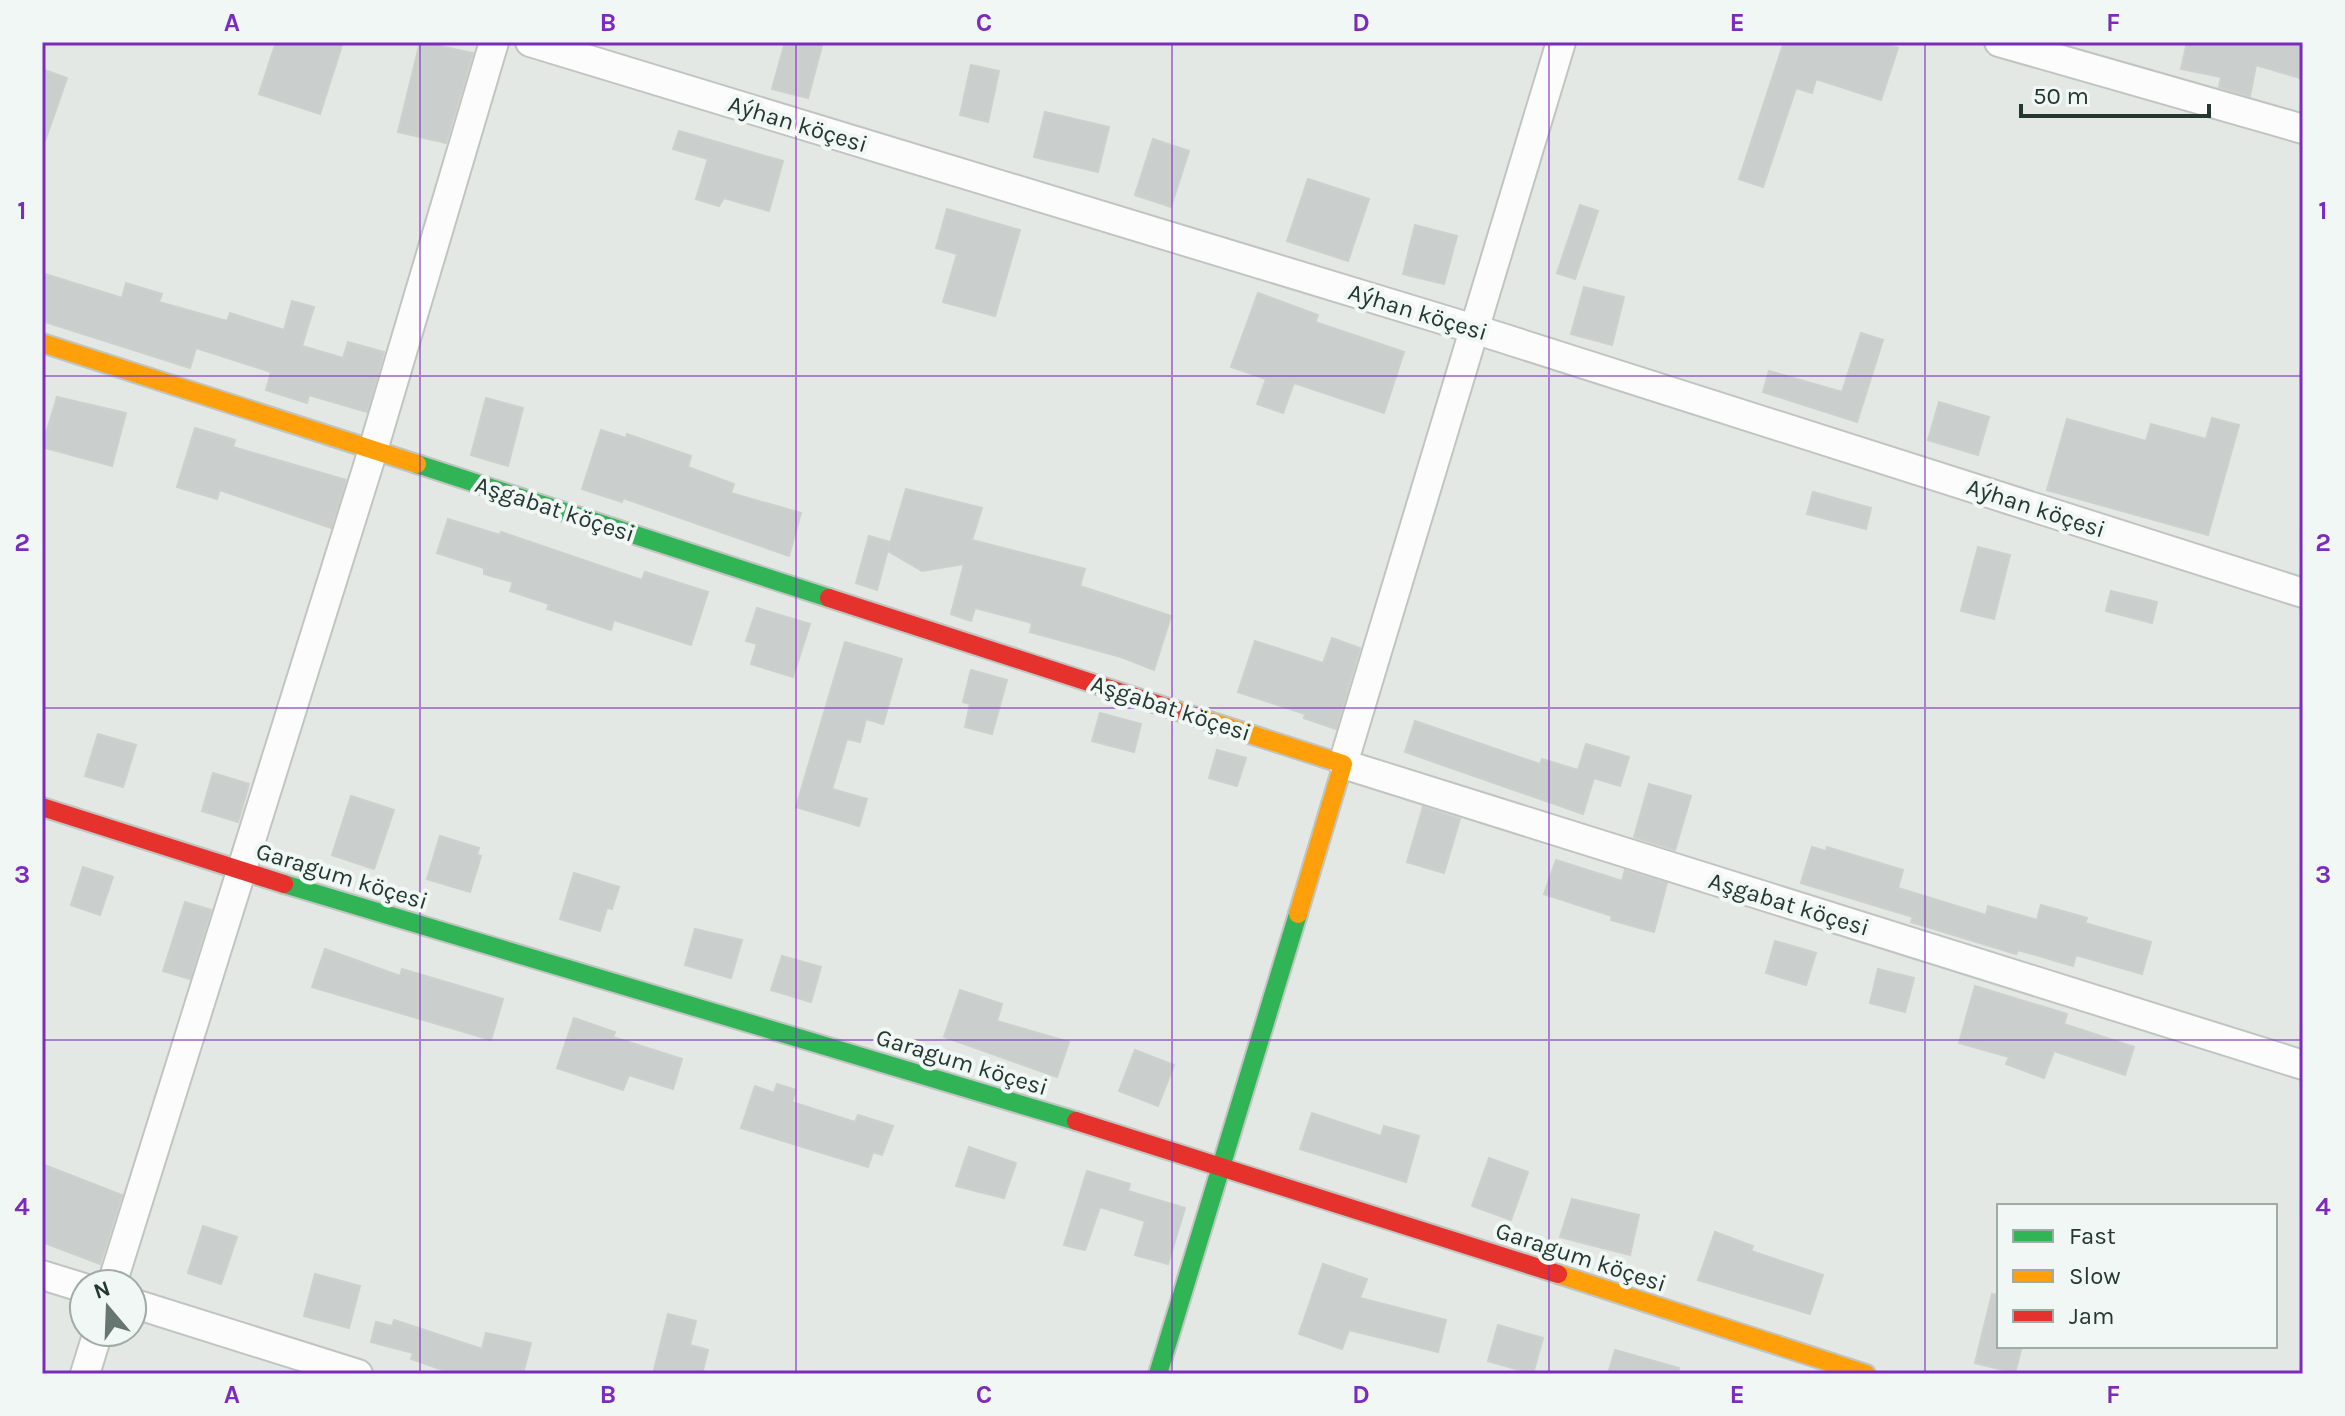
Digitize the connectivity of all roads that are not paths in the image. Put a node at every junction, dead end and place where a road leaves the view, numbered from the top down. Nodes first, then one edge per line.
1 (494, 42) edge
2 (530, 42) edge
3 (1561, 42) edge
4 (1999, 42) edge
5 (2303, 129) edge
6 (1474, 329) junction
7 (42, 343) edge
8 (373, 450) junction
9 (2303, 593) edge
10 (1343, 764) junction
11 (42, 807) edge
12 (242, 871) junction
13 (2303, 1065) edge
14 (1222, 1165) junction
15 (117, 1268) edge
16 (42, 1275) edge
17 (68, 1283) edge
18 (148, 1308) edge
19 (93, 1348) edge
20 (85, 1374) edge
21 (358, 1374) edge
22 (1158, 1374) edge
23 (1866, 1374) edge

1 - 8 street
2 - 6 street, Aýhan köçesi
3 - 6 street
4 - 5 street
6 - 9 street, Aýhan köçesi
6 - 10 street
7 - 8 street, Aşgabat köçesi
8 - 10 street, Aşgabat köçesi
8 - 12 street
10 - 13 street, Aşgabat köçesi
10 - 14 street
11 - 12 street, Garagum köçesi
12 - 14 street, Garagum köçesi
12 - 15 street
14 - 22 street
14 - 23 street, Garagum köçesi
16 - 17 street
18 - 21 street
19 - 20 street

